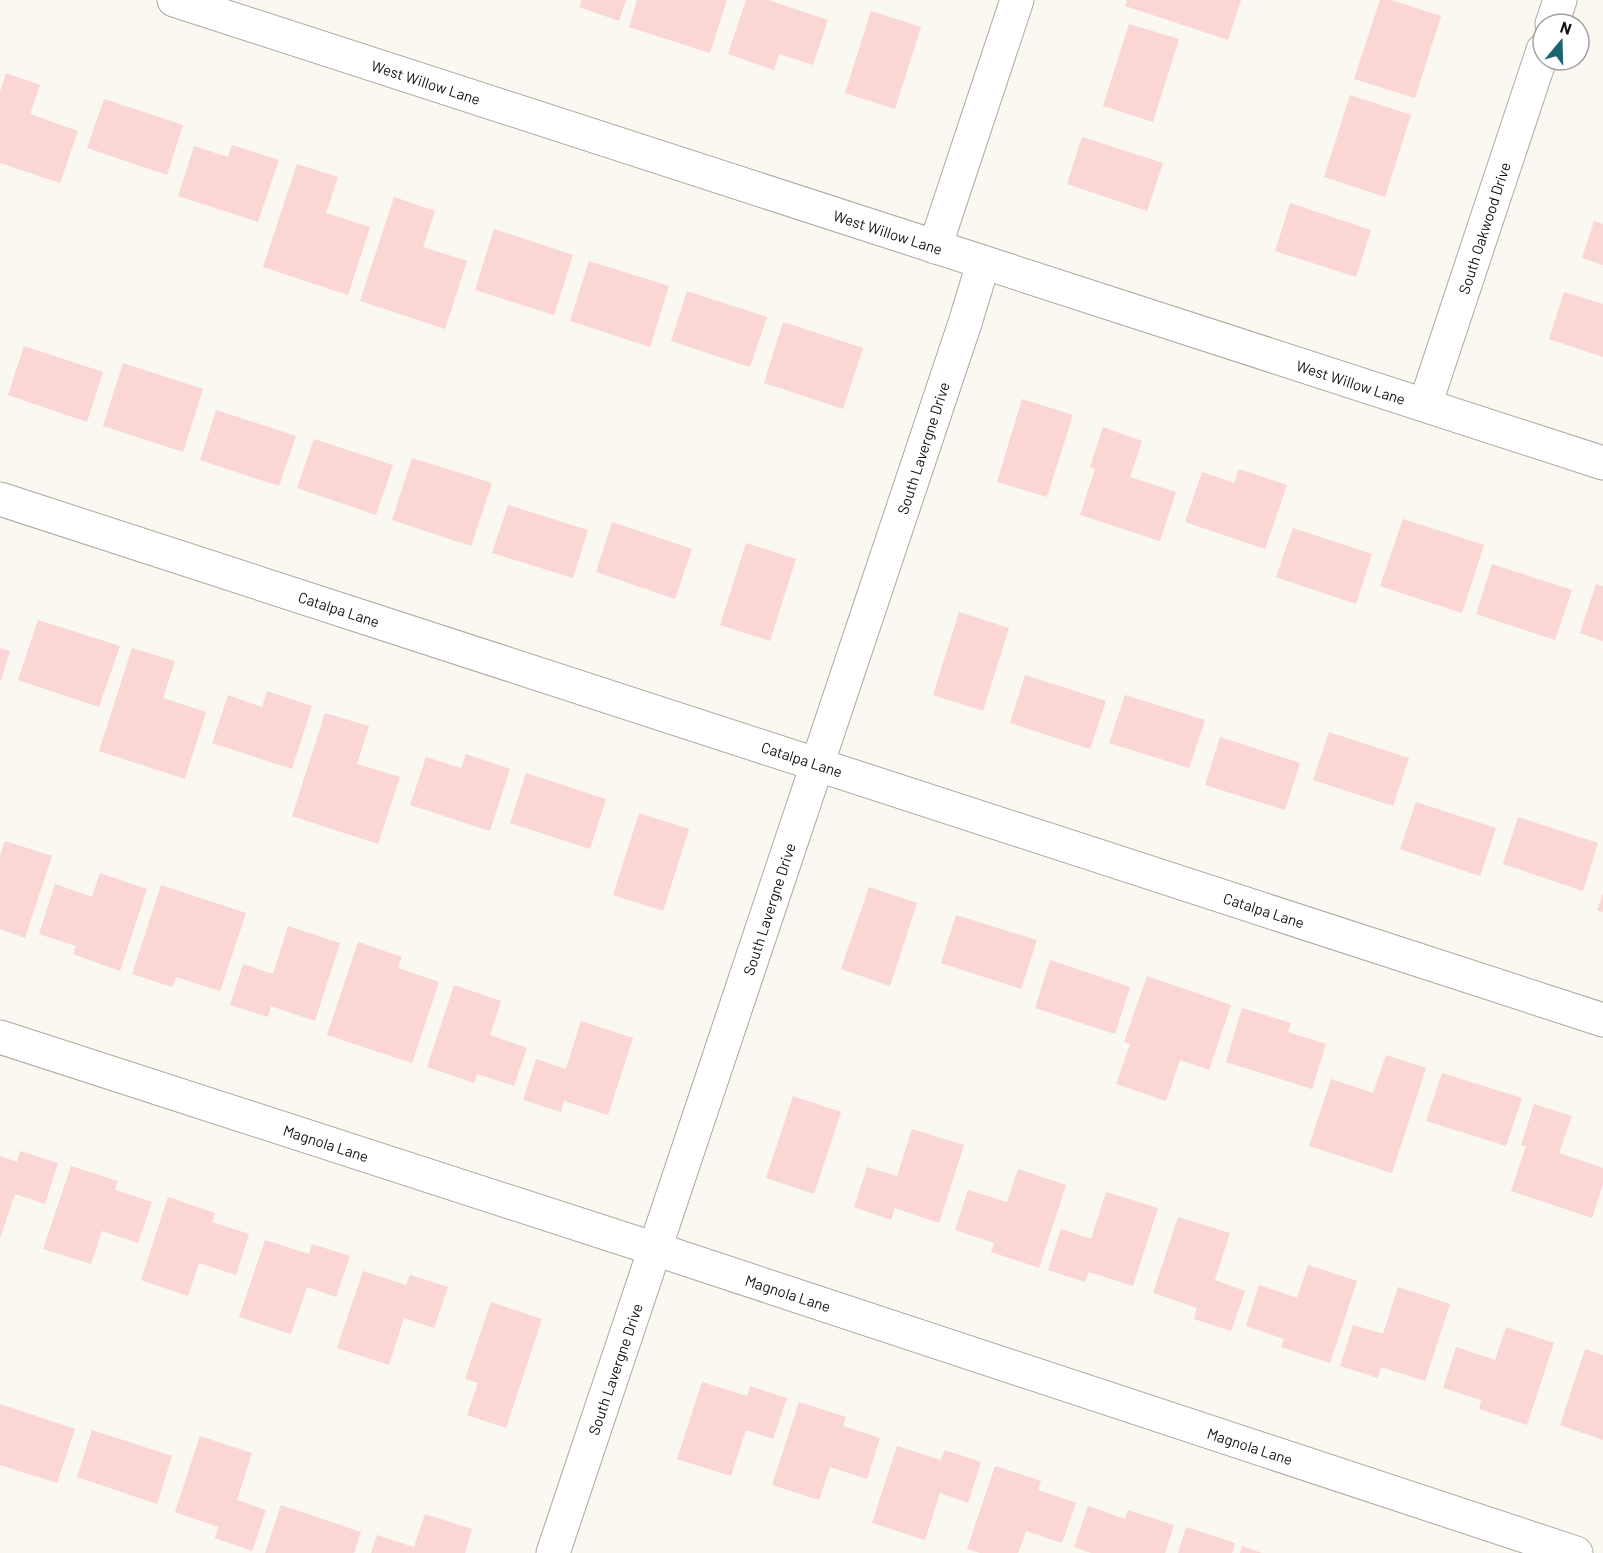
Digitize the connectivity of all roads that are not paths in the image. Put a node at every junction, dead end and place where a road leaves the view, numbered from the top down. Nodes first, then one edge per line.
1 (174, 0) edge
2 (1017, 0) edge
3 (1536, 72) edge
4 (935, 247) junction
5 (983, 264) junction
6 (1425, 405) junction
7 (1603, 464) edge
8 (0, 499) edge
9 (817, 764) junction
10 (1603, 1020) edge
11 (0, 1037) edge
12 (655, 1249) junction
13 (553, 1553) edge
14 (1576, 1553) edge

1 - 4 street, West Willow Lane
2 - 4 street
3 - 6 street, South Oakwood Drive
4 - 5 street, West Willow Lane
5 - 6 street, West Willow Lane
5 - 9 street, South Lavergne Drive
6 - 7 street, West Willow Lane
8 - 9 street, Catalpa Lane
9 - 10 street, Catalpa Lane
9 - 12 street, South Lavergne Drive
11 - 12 street, Magnola Lane
12 - 13 street, South Lavergne Drive
12 - 14 street, Magnola Lane

